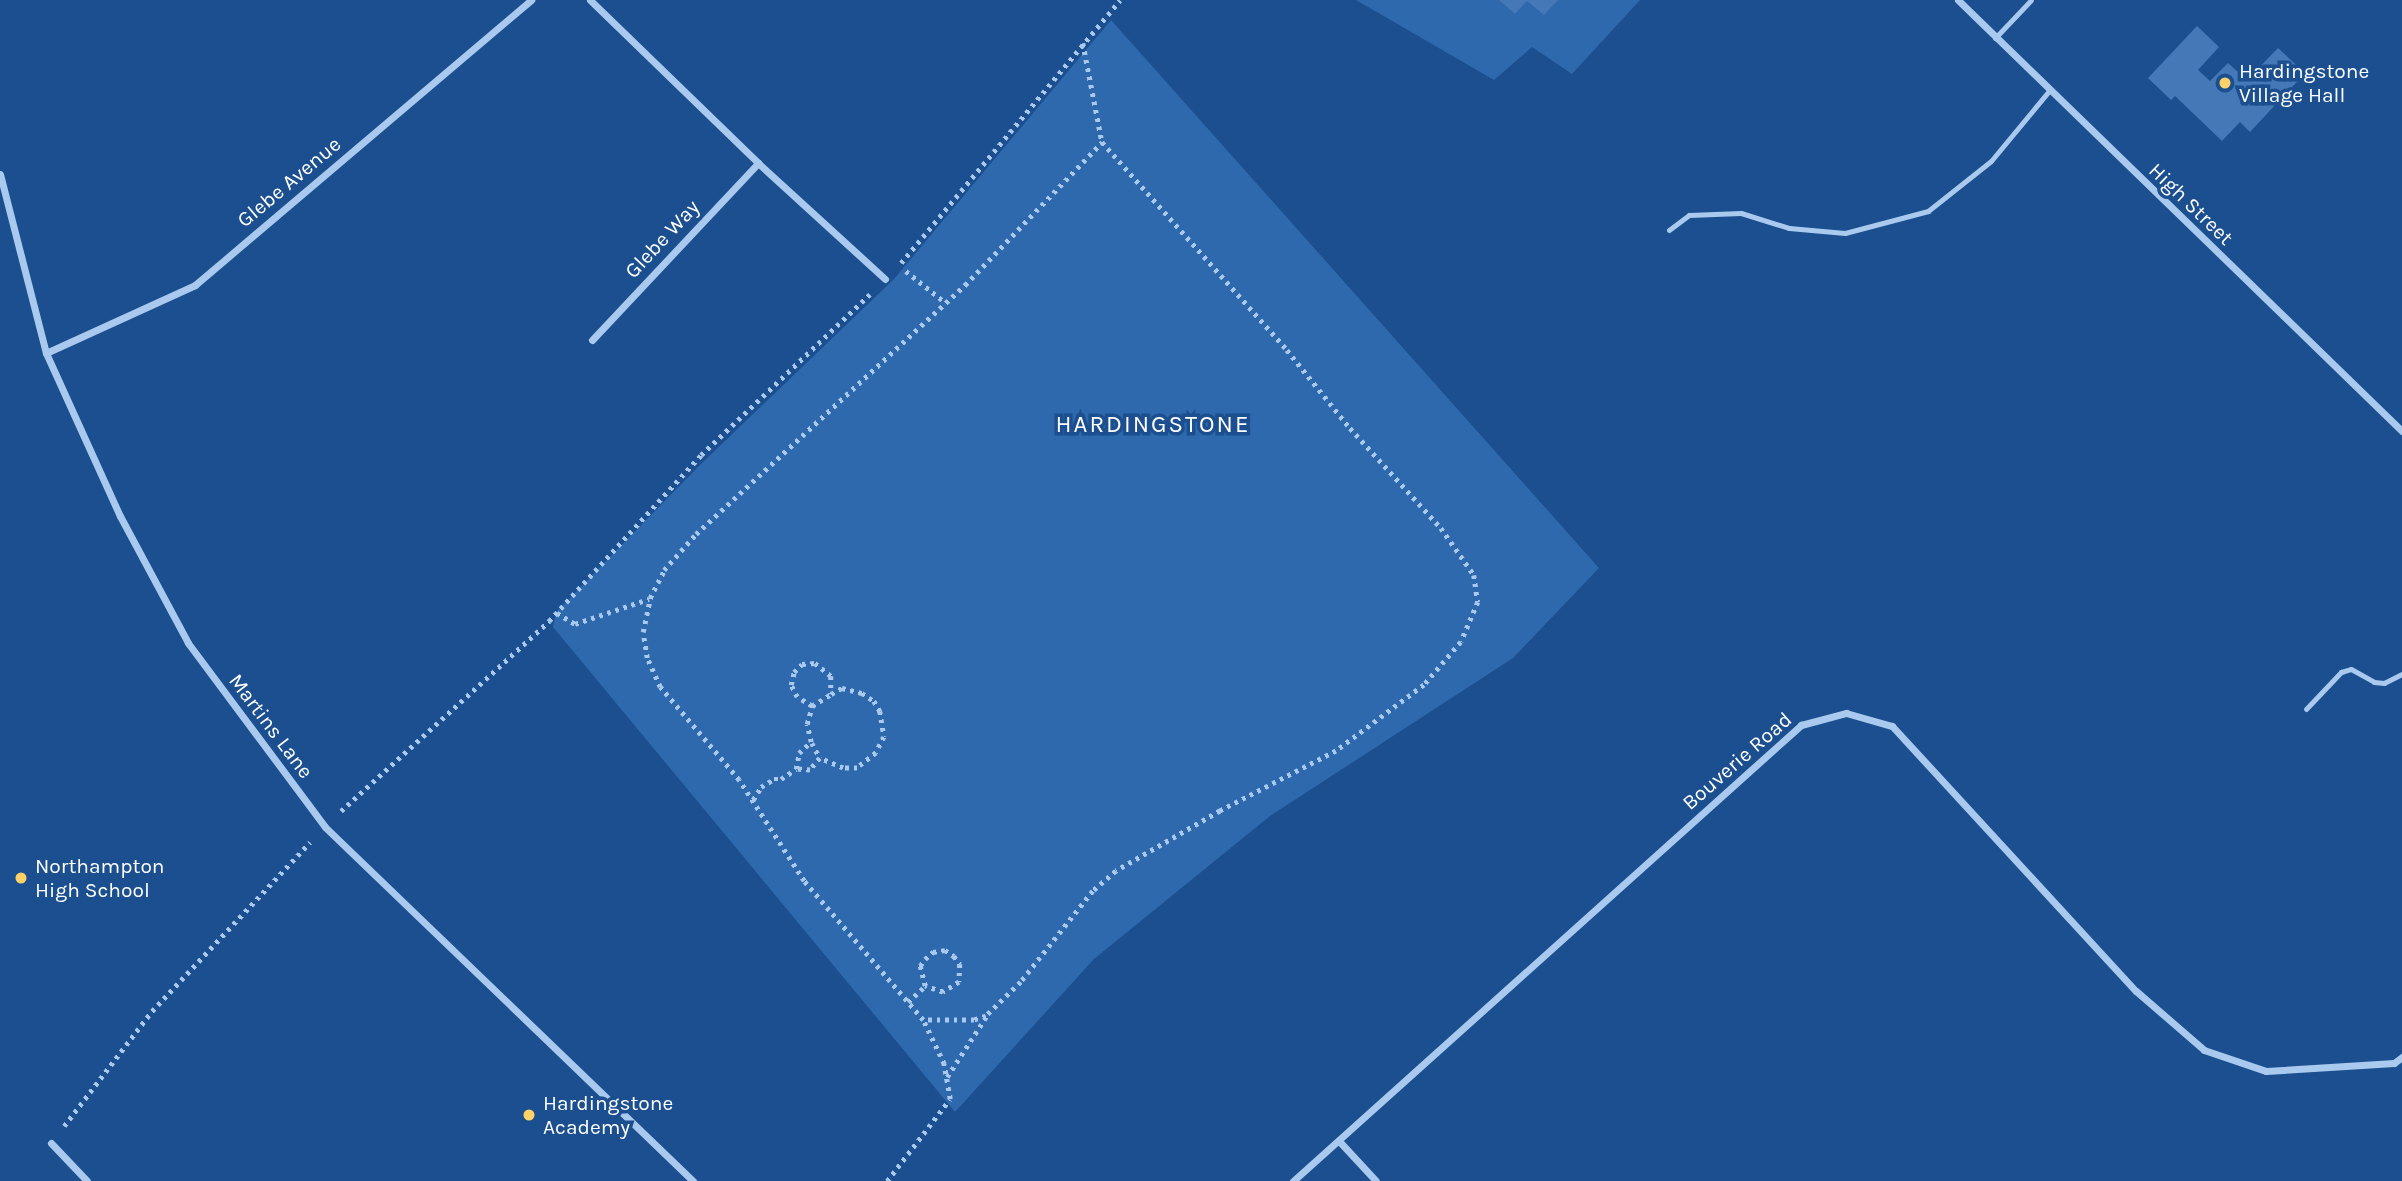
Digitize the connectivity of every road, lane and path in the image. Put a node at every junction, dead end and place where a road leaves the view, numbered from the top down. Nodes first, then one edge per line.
1 (531, 0) edge
2 (590, 0) edge
3 (1120, 0) edge
4 (1958, 0) edge
5 (2031, 0) edge
6 (1995, 38) junction
7 (1083, 43) junction
8 (2049, 91) junction
9 (1102, 142) junction
10 (758, 163) junction
11 (0, 174) edge
12 (1669, 230) dead end
13 (885, 279) joint
14 (946, 303) junction
15 (592, 340) dead end
16 (46, 353) junction
17 (2402, 431) edge
18 (650, 598) junction
19 (556, 612) junction
20 (2402, 674) edge
21 (831, 694) junction
22 (813, 706) junction
23 (2306, 709) dead end
24 (811, 742) junction
25 (820, 758) junction
26 (796, 769) junction
27 (753, 800) junction
28 (325, 827) junction
29 (925, 986) junction
30 (908, 1002) junction
31 (986, 1016) junction
32 (923, 1020) junction
33 (2402, 1057) edge
34 (947, 1077) junction
35 (1339, 1141) junction
36 (51, 1143) joint
37 (87, 1181) edge
38 (693, 1181) edge
39 (887, 1181) edge
40 (1293, 1181) edge
41 (1376, 1181) edge

1 - 16 street, Glebe Avenue
2 - 10 street
3 - 7 path
4 - 6 street, High Street
5 - 6 lane
6 - 8 street, High Street
7 - 9 path
7 - 14 path
8 - 12 lane
8 - 17 street, High Street
9 - 14 path
9 - 31 path
10 - 13 street
10 - 15 street, Glebe Way
11 - 16 street, Martins Lane
13 - 19 path
14 - 18 path
16 - 28 street, Martins Lane
18 - 19 path
18 - 27 path
19 - 28 path
20 - 23 lane
21 - 22 path
21 - 22 path
21 - 25 path
22 - 24 path
24 - 25 path
24 - 26 path
25 - 26 path
26 - 27 path
27 - 30 path
28 - 36 path
28 - 38 street, Martins Lane
29 - 29 path
29 - 30 path
30 - 32 path
31 - 32 path
31 - 34 path
32 - 34 path
33 - 35 street, Bouverie Road
34 - 39 path
35 - 40 street, Bouverie Road
35 - 41 street
36 - 37 street

